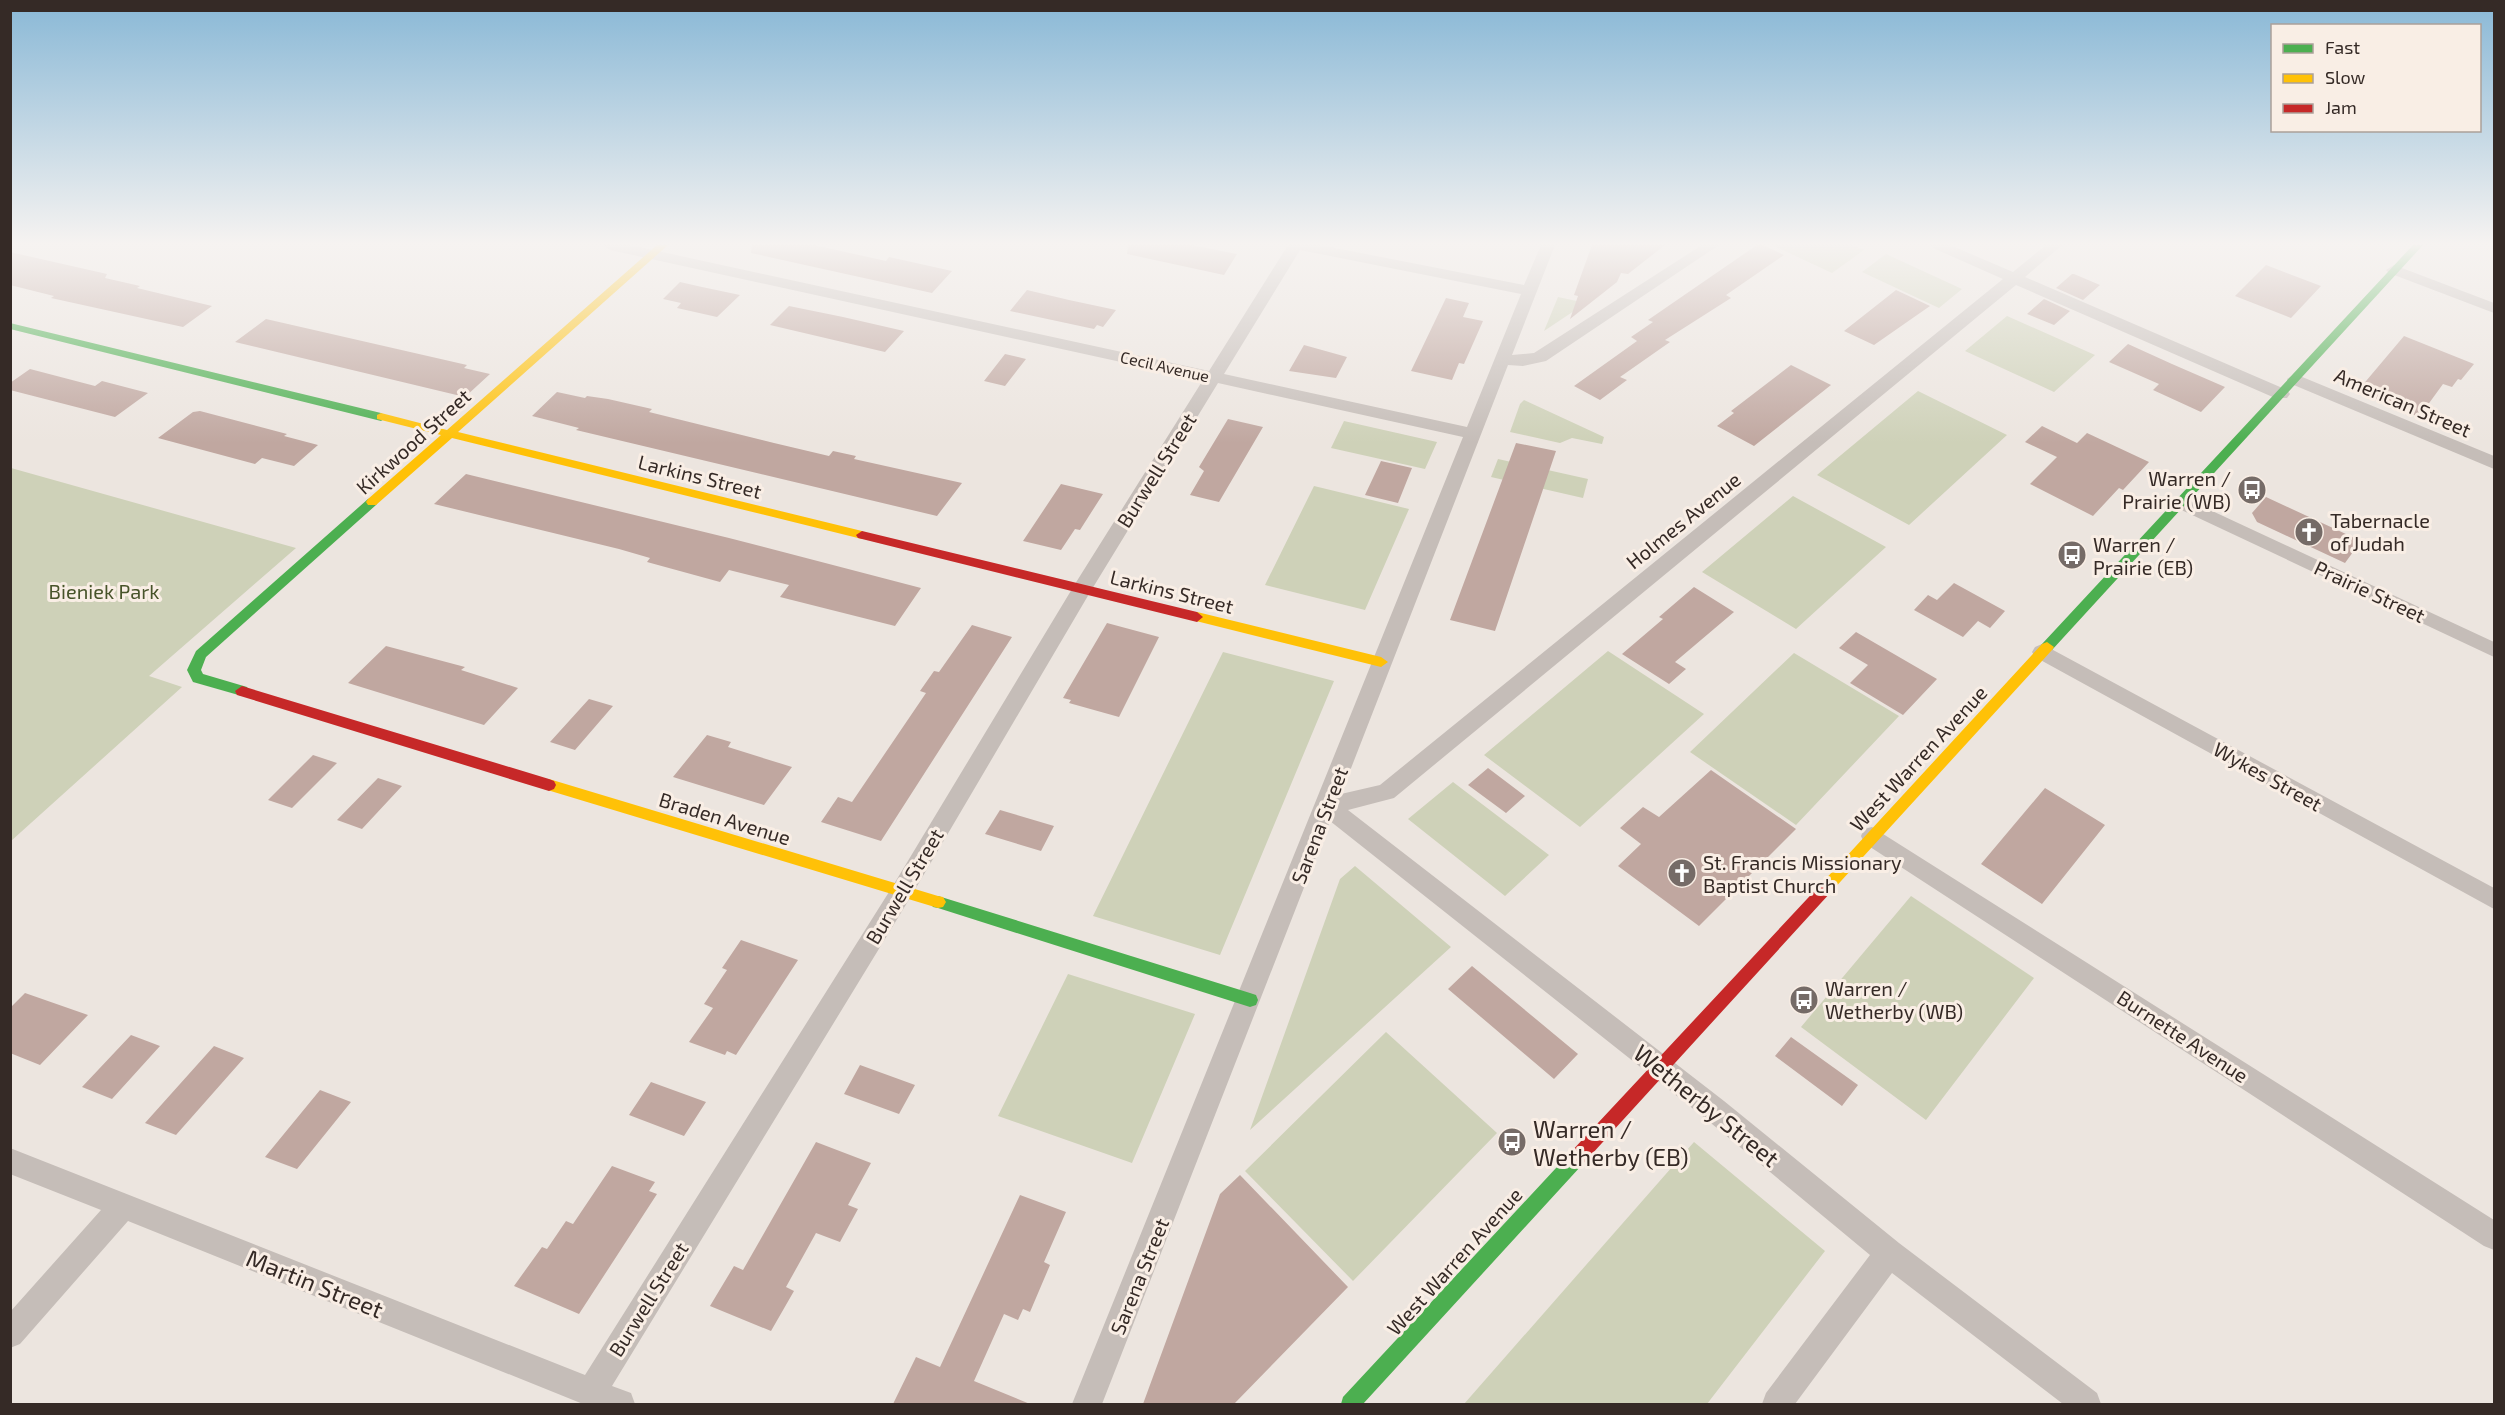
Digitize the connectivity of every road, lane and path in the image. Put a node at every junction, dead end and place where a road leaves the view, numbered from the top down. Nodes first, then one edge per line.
1 (589, 311) edge
2 (927, 311) edge
3 (1255, 311) edge
4 (1521, 311) edge
5 (1611, 311) edge
6 (1975, 311) edge
7 (2091, 311) edge
8 (2357, 311) edge
9 (10, 326) edge
10 (1502, 360) junction
11 (1213, 377) junction
12 (2295, 379) junction
13 (2281, 394) junction
14 (1473, 434) junction
15 (450, 435) junction
16 (2494, 463) edge
17 (2180, 502) junction
18 (1082, 589) junction
19 (2494, 650) edge
20 (2042, 652) junction
21 (1381, 662) junction
22 (194, 670) joint
23 (1327, 806) junction
24 (1872, 836) junction
25 (902, 891) junction
26 (2494, 899) edge
27 (1250, 1000) junction
28 (1660, 1066) junction
29 (10, 1161) edge
30 (122, 1207) junction
31 (2494, 1236) edge
32 (1889, 1253) junction
33 (10, 1334) edge
34 (591, 1393) junction
35 (620, 1404) edge
36 (1087, 1404) edge
37 (1350, 1404) edge
38 (1777, 1404) edge
39 (2086, 1404) edge

1 - 15 street, Kirkwood Street
2 - 11 street, Cecil Avenue
3 - 11 street, Burwell Street
4 - 10 street, Sarena Street
5 - 10 street
6 - 23 street, Holmes Avenue
7 - 13 street
8 - 12 street, West Warren Avenue
9 - 15 street, Larkins Street
10 - 14 street, Sarena Street
11 - 14 street, Cecil Avenue
11 - 18 street, Burwell Street
12 - 13 street, West Warren Avenue
12 - 16 street, American Street
13 - 17 street, West Warren Avenue
14 - 21 street, Sarena Street
15 - 18 street, Larkins Street
15 - 22 street, Kirkwood Street
17 - 19 street, Prairie Street
17 - 20 street, West Warren Avenue
18 - 21 street, Larkins Street
18 - 25 street, Burwell Street
20 - 24 street, West Warren Avenue
20 - 26 street, Wykes Street
21 - 23 street, Sarena Street
22 - 25 street, Braden Avenue
23 - 27 street, Sarena Street
23 - 28 street, Wetherby Street
24 - 28 street, West Warren Avenue
24 - 31 street, Burnette Avenue
25 - 27 street, Braden Avenue
25 - 34 street, Burwell Street
27 - 36 street, Sarena Street
28 - 32 street, Wetherby Street
28 - 37 street, West Warren Avenue
29 - 30 street, Martin Street
30 - 33 street
30 - 34 street, Martin Street
32 - 38 street
32 - 39 street, Wetherby Street
34 - 35 street, Martin Street

